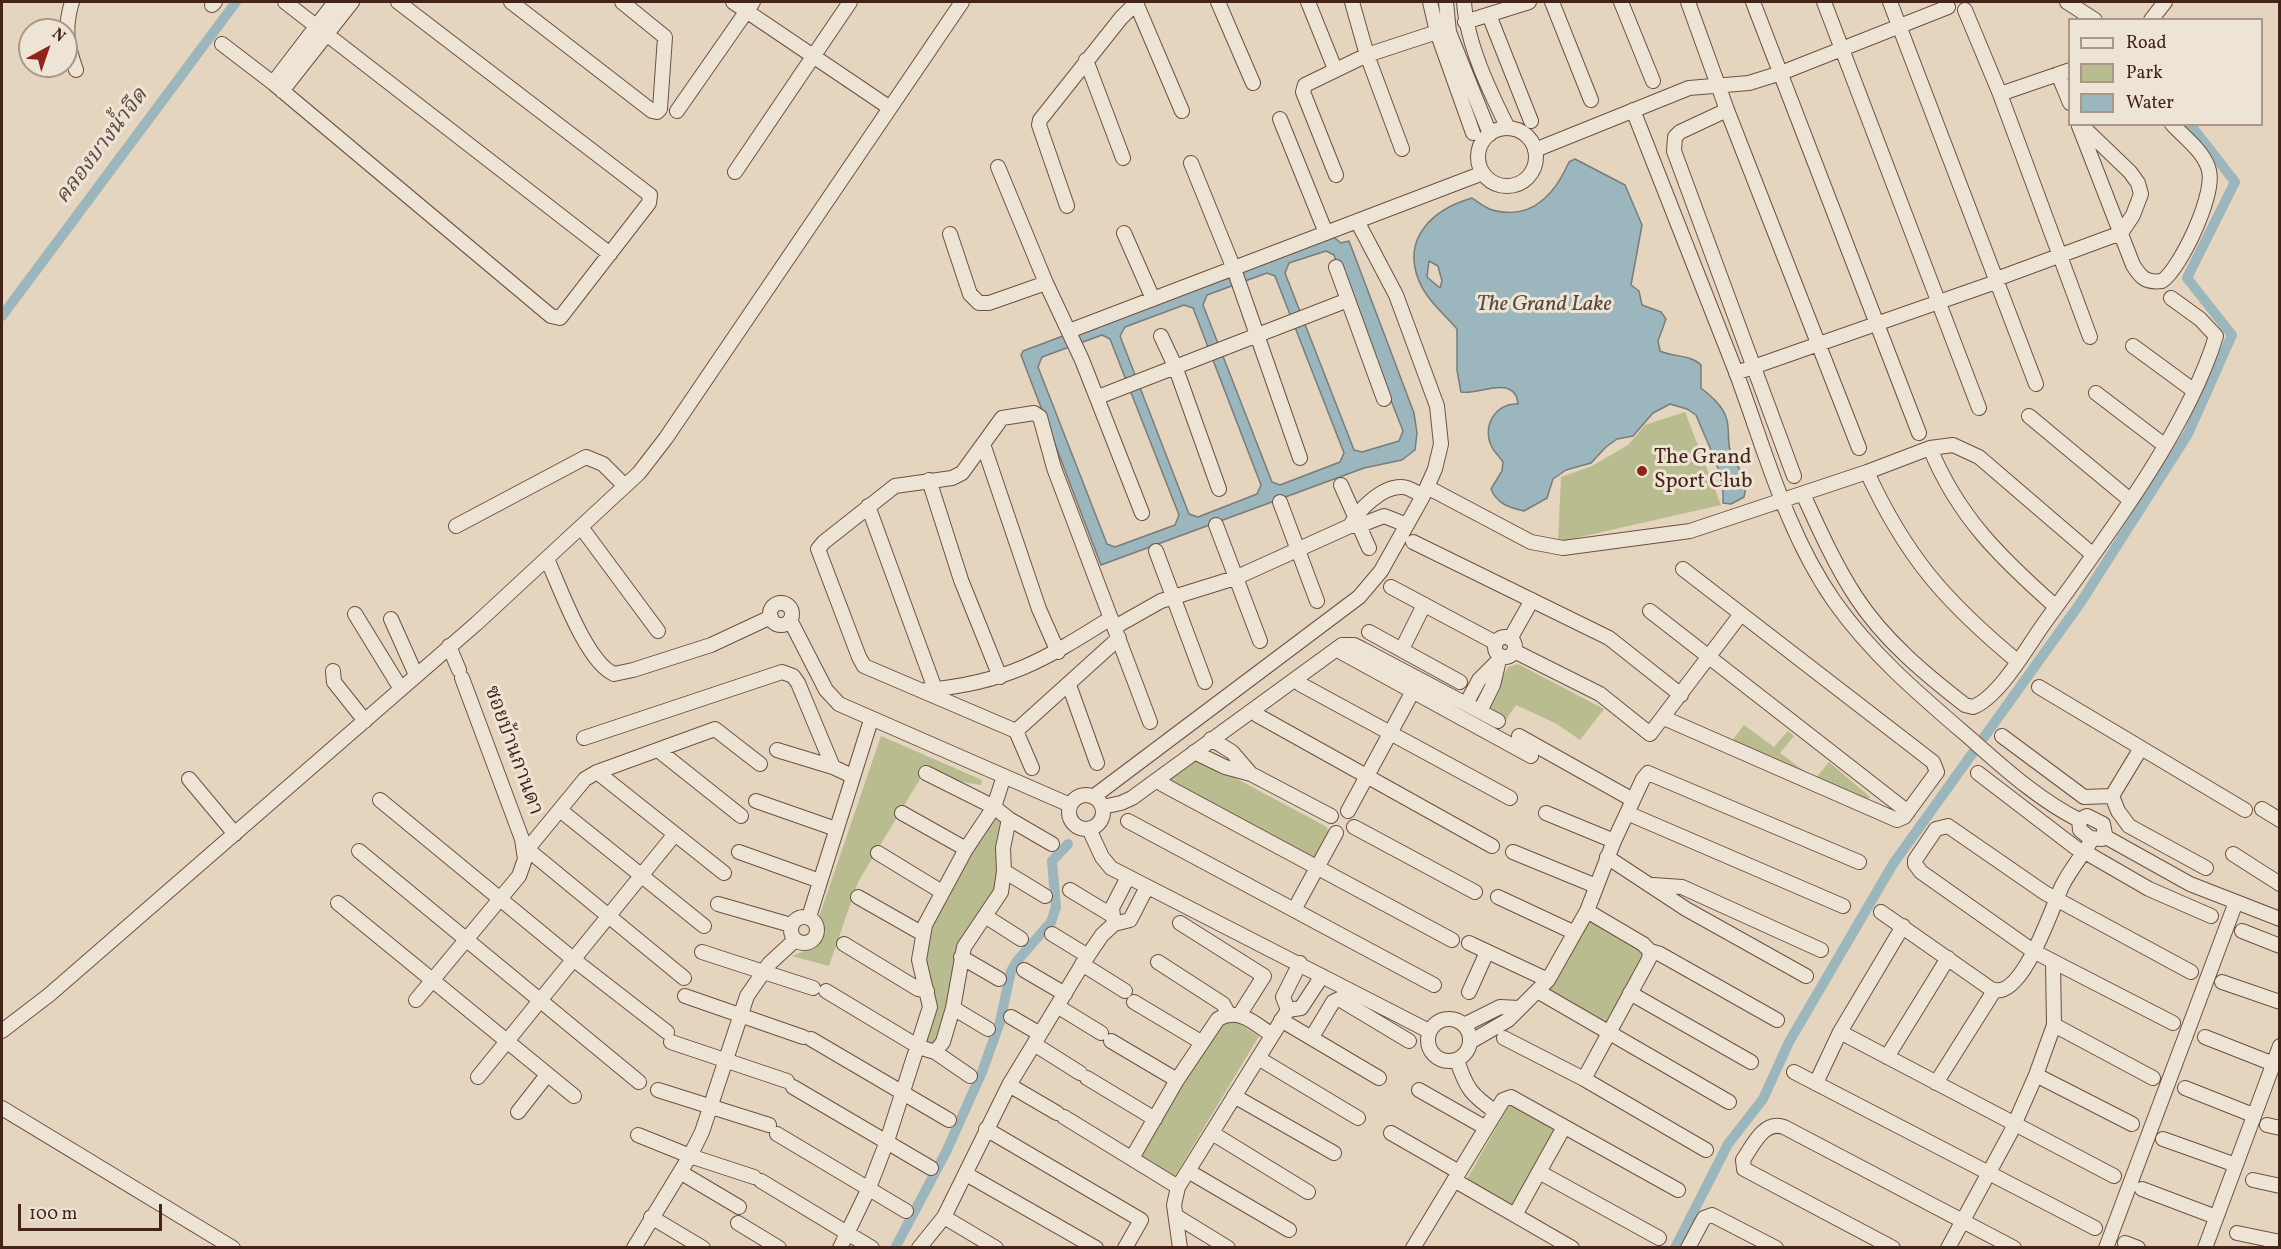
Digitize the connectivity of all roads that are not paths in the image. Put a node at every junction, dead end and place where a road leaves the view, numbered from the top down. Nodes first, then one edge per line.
1 (72, 2) edge
2 (285, 2) edge
3 (335, 2) edge
4 (352, 2) edge
5 (398, 2) edge
6 (511, 2) edge
7 (622, 2) edge
8 (733, 2) edge
9 (850, 2) edge
10 (962, 2) edge
11 (1136, 2) edge
12 (1218, 2) edge
13 (1308, 2) edge
14 (1352, 2) edge
15 (1430, 2) edge
16 (1446, 2) edge
17 (1464, 2) edge
18 (1529, 2) edge
19 (1552, 2) edge
20 (1621, 2) edge
21 (1688, 2) edge
22 (1753, 2) edge
23 (1824, 2) edge
24 (1890, 2) edge
25 (2067, 2) edge
26 (2165, 2) edge
27 (1948, 4) edge
28 (749, 6) edge
29 (1965, 6) edge
30 (1489, 15) junction
31 (68, 18) edge
32 (2092, 18) edge
33 (2153, 18) edge
34 (1466, 22) junction
35 (1899, 26) junction
36 (322, 30) junction
37 (1437, 32) junction
38 (222, 44) dead end
39 (1841, 48) junction
40 (1367, 55) junction
41 (812, 56) junction
42 (1086, 60) junction
43 (1335, 69) junction
44 (2064, 72) edge
45 (1781, 73) junction
46 (1653, 81) dead end
47 (1253, 83) dead end
48 (278, 87) junction
49 (1721, 87) junction
50 (2068, 93) edge
51 (2000, 94) junction
52 (1591, 100) dead end
53 (890, 108) junction
54 (1633, 110) junction
55 (1727, 110) junction
56 (677, 111) dead end
57 (1182, 111) dead end
58 (1280, 119) dead end
59 (1531, 121) dead end
60 (2080, 126) edge
61 (2081, 126) edge
62 (2174, 126) edge
63 (1508, 128) junction
64 (1473, 133) dead end
65 (1490, 134) junction
66 (1402, 149) dead end
67 (1535, 150) junction
68 (1124, 158) dead end
69 (1191, 163) dead end
70 (998, 167) dead end
71 (735, 172) dead end
72 (1483, 173) junction
73 (1336, 175) dead end
74 (1067, 206) dead end
75 (1357, 221) junction
76 (1124, 233) dead end
77 (1326, 233) junction
78 (2121, 233) junction
79 (950, 234) dead end
80 (610, 254) junction
81 (2060, 255) junction
82 (1336, 267) dead end
83 (1234, 270) junction
84 (1996, 282) junction
85 (1046, 283) junction
86 (1152, 298) junction
87 (2171, 298) dead end
88 (1348, 300) junction
89 (1937, 301) junction
90 (1878, 322) junction
91 (1069, 332) junction
92 (1161, 336) dead end
93 (1257, 336) junction
94 (2090, 337) dead end
95 (1819, 343) junction
96 (2133, 346) dead end
97 (1175, 366) junction
98 (1755, 367) junction
99 (1736, 373) junction
100 (2036, 384) dead end
101 (2193, 390) junction
102 (2096, 393) dead end
103 (1098, 397) junction
104 (1383, 399) dead end
105 (1979, 408) dead end
106 (2029, 416) dead end
107 (1919, 433) dead end
108 (983, 444) junction
109 (2164, 445) junction
110 (1859, 448) dead end
111 (1930, 448) junction
112 (1300, 458) dead end
113 (1867, 472) junction
114 (1794, 476) dead end
115 (929, 480) junction
116 (1341, 485) dead end
117 (625, 486) junction
118 (1219, 489) dead end
119 (1425, 492) junction
120 (1803, 494) junction
121 (1781, 500) junction
122 (2130, 500) junction
123 (1280, 502) dead end
124 (868, 506) junction
125 (1142, 513) dead end
126 (1354, 523) junction
127 (1216, 525) dead end
128 (1407, 525) junction
129 (456, 526) dead end
130 (581, 527) junction
131 (1413, 542) dead end
132 (1370, 548) dead end
133 (1298, 551) junction
134 (1155, 552) dead end
135 (2092, 554) junction
136 (547, 559) junction
137 (1683, 569) dead end
138 (1235, 578) junction
139 (1391, 587) dead end
140 (1173, 596) junction
141 (1532, 600) junction
142 (1317, 601) dead end
143 (1424, 605) junction
144 (2056, 607) junction
145 (1650, 612) dead end
146 (355, 614) dead end
147 (1741, 614) junction
148 (391, 619) dead end
149 (1115, 628) junction
150 (658, 631) dead end
151 (1369, 632) dead end
152 (1260, 642) dead end
153 (1512, 645) junction
154 (449, 646) junction
155 (1402, 649) junction
156 (1058, 652) junction
157 (1341, 652) dead end
158 (1497, 654) junction
159 (1708, 658) junction
160 (2018, 661) junction
161 (333, 671) dead end
162 (416, 675) junction
163 (1000, 677) junction
164 (1205, 682) dead end
165 (1460, 682) dead end
166 (1300, 684) dead end
167 (1069, 685) junction
168 (2039, 687) dead end
169 (401, 689) junction
170 (929, 690) junction
171 (1413, 691) junction
172 (1681, 695) junction
173 (1466, 704) junction
174 (1480, 711) junction
175 (1257, 715) dead end
176 (1664, 718) junction
177 (872, 720) junction
178 (365, 721) junction
179 (1498, 721) dead end
180 (1150, 722) dead end
181 (1016, 731) junction
182 (1390, 733) junction
183 (1519, 736) dead end
184 (2002, 736) dead end
185 (584, 738) dead end
186 (1211, 739) junction
187 (2141, 748) junction
188 (658, 750) junction
189 (777, 750) dead end
190 (1194, 752) junction
191 (1531, 756) dead end
192 (1096, 763) dead end
193 (760, 764) dead end
194 (833, 768) junction
195 (1032, 768) dead end
196 (597, 772) junction
197 (926, 773) dead end
198 (1978, 773) dead end
199 (1000, 774) junction
200 (1251, 774) junction
201 (852, 776) junction
202 (1367, 776) junction
203 (189, 779) dead end
204 (1162, 784) dead end
205 (1510, 798) dead end
206 (1633, 800) junction
207 (380, 801) dead end
208 (756, 801) dead end
209 (2110, 801) junction
210 (1097, 802) junction
211 (1070, 805) junction
212 (989, 808) junction
213 (2262, 809) dead end
214 (560, 810) junction
215 (2245, 810) dead end
216 (1348, 811) junction
217 (1908, 812) junction
218 (902, 813) dead end
219 (1546, 813) dead end
220 (1627, 813) junction
221 (741, 816) dead end
222 (1331, 816) junction
223 (1009, 819) junction
224 (2280, 820) edge
225 (1128, 821) dead end
226 (1354, 827) junction
227 (836, 829) junction
228 (1089, 829) junction
229 (2092, 829) junction
230 (1336, 833) junction
231 (235, 834) junction
232 (675, 834) junction
233 (1614, 841) junction
234 (1052, 844) dead end
235 (525, 846) junction
236 (1492, 846) dead end
237 (966, 849) junction
238 (359, 851) dead end
239 (739, 852) dead end
240 (1513, 852) dead end
241 (2079, 853) junction
242 (878, 854) dead end
243 (2234, 854) dead end
244 (1607, 858) junction
245 (1859, 862) dead end
246 (1317, 867) junction
247 (2206, 868) dead end
248 (1004, 871) junction
249 (724, 873) dead end
250 (641, 876) junction
251 (1128, 878) junction
252 (820, 880) junction
253 (2280, 884) edge
254 (1653, 885) junction
255 (1596, 886) junction
256 (1147, 887) junction
257 (1070, 890) dead end
258 (942, 892) junction
259 (1475, 892) dead end
260 (1045, 896) dead end
261 (858, 897) dead end
262 (1498, 897) dead end
263 (500, 899) junction
264 (2056, 899) junction
265 (2235, 902) junction
266 (338, 903) dead end
267 (718, 904) dead end
268 (1843, 906) dead end
269 (1294, 910) junction
270 (1587, 911) junction
271 (1881, 912) dead end
272 (985, 916) junction
273 (2211, 916) dead end
274 (607, 917) junction
275 (809, 917) junction
276 (2280, 919) edge
277 (1113, 920) junction
278 (1180, 923) dead end
279 (791, 925) junction
280 (704, 926) dead end
281 (1903, 926) junction
282 (2241, 930) dead end
283 (1573, 932) junction
284 (923, 934) junction
285 (1052, 934) dead end
286 (1021, 939) dead end
287 (468, 940) junction
288 (795, 940) junction
289 (1452, 940) dead end
290 (1469, 943) dead end
291 (844, 944) dead end
292 (2280, 946) edge
293 (1821, 950) dead end
294 (1650, 951) junction
295 (2033, 951) junction
296 (702, 952) dead end
297 (1487, 952) junction
298 (961, 957) junction
299 (1948, 958) junction
300 (573, 959) junction
301 (1085, 960) junction
302 (1158, 962) dead end
303 (1300, 963) junction
304 (2054, 963) junction
305 (1024, 970) dead end
306 (763, 971) junction
307 (2191, 972) dead end
308 (1322, 976) junction
309 (1806, 976) dead end
310 (684, 978) dead end
311 (999, 979) dead end
312 (1548, 980) junction
313 (433, 981) junction
314 (2222, 982) dead end
315 (1434, 985) dead end
316 (927, 991) junction
317 (1125, 991) dead end
318 (1994, 991) junction
319 (1469, 992) dead end
320 (1539, 992) junction
321 (1630, 993) junction
322 (685, 996) dead end
323 (540, 999) junction
324 (416, 1000) dead end
325 (1061, 1000) junction
326 (1134, 1002) dead end
327 (2280, 1002) edge
328 (953, 1008) junction
329 (1519, 1008) junction
330 (1234, 1013) junction
331 (1284, 1015) junction
332 (739, 1016) junction
333 (1011, 1017) dead end
334 (1777, 1020) dead end
335 (2172, 1023) dead end
336 (1464, 1025) junction
337 (2054, 1025) junction
338 (988, 1029) dead end
339 (2, 1031) edge
340 (1429, 1032) junction
341 (1840, 1032) junction
342 (1608, 1034) junction
343 (1272, 1035) junction
344 (1312, 1037) junction
345 (2205, 1037) dead end
346 (1504, 1038) dead end
347 (1037, 1039) junction
348 (1409, 1041) dead end
349 (506, 1042) junction
350 (1201, 1042) junction
351 (1470, 1042) junction
352 (2280, 1046) edge
353 (919, 1047) junction
354 (935, 1052) junction
355 (1887, 1057) junction
356 (1258, 1058) junction
357 (725, 1060) junction
358 (1457, 1060) junction
359 (1751, 1062) dead end
360 (2271, 1063) junction
361 (1794, 1072) dead end
362 (547, 1075) junction
363 (2036, 1075) junction
364 (970, 1076) dead end
365 (478, 1077) dead end
366 (1379, 1078) dead end
367 (2153, 1078) dead end
368 (1584, 1079) junction
369 (1177, 1080) junction
370 (639, 1082) dead end
371 (1816, 1083) junction
372 (1936, 1083) junction
373 (1009, 1085) junction
374 (2185, 1088) dead end
375 (658, 1090) dead end
376 (1419, 1090) dead end
377 (904, 1093) junction
378 (574, 1096) dead end
379 (1234, 1096) junction
380 (1729, 1102) dead end
381 (710, 1107) junction
382 (2, 1108) edge
383 (518, 1112) dead end
384 (1496, 1112) junction
385 (2253, 1115) junction
386 (1358, 1118) dead end
387 (1155, 1119) junction
388 (949, 1120) dead end
389 (2132, 1124) dead end
390 (2015, 1125) junction
391 (1564, 1126) junction
392 (1486, 1128) junction
393 (986, 1129) junction
394 (1212, 1133) junction
395 (1391, 1133) dead end
396 (638, 1135) dead end
397 (2163, 1139) dead end
398 (887, 1141) junction
399 (1706, 1150) dead end
400 (1334, 1153) dead end
401 (690, 1156) junction
402 (1132, 1158) junction
403 (2236, 1165) junction
404 (931, 1168) dead end
405 (680, 1172) junction
406 (1188, 1172) junction
407 (1539, 1172) junction
408 (966, 1174) junction
409 (1989, 1175) junction
410 (1456, 1176) junction
411 (2114, 1176) dead end
412 (2253, 1180) dead end
413 (2280, 1186) edge
414 (1178, 1187) junction
415 (869, 1188) junction
416 (2142, 1189) dead end
417 (1678, 1190) dead end
418 (1308, 1192) dead end
419 (739, 1207) dead end
420 (906, 1211) dead end
421 (1515, 1215) junction
422 (1176, 1216) junction
423 (651, 1217) junction
424 (944, 1217) junction
425 (2216, 1217) junction
426 (1963, 1221) junction
427 (738, 1223) dead end
428 (2095, 1228) dead end
429 (1289, 1230) dead end
430 (848, 1233) junction
431 (2237, 1233) dead end
432 (1659, 1238) dead end
433 (2280, 1242) edge
434 (233, 1248) edge
435 (634, 1248) edge
436 (703, 1248) edge
437 (779, 1248) edge
438 (840, 1248) edge
439 (872, 1248) edge
440 (919, 1248) edge
441 (996, 1248) edge
442 (1096, 1248) edge
443 (1125, 1248) edge
444 (1180, 1248) edge
445 (1228, 1248) edge
446 (1413, 1248) edge
447 (1572, 1248) edge
448 (1688, 1248) edge
449 (1776, 1248) edge
450 (1893, 1248) edge
451 (1948, 1248) edge
452 (2014, 1248) edge
453 (2106, 1248) edge
454 (2205, 1248) edge

1 - 31 street
2 - 36 street
3 - 36 street
4 - 36 street
5 - 80 street
6 - 7 street
8 - 28 street
9 - 41 street
10 - 53 street
11 - 42 street
11 - 57 street
12 - 47 street
13 - 43 street
14 - 40 street
15 - 37 street
16 - 65 street
17 - 34 street
18 - 30 street
19 - 52 street
20 - 46 street
21 - 49 street
22 - 45 street
23 - 39 street
24 - 35 street
25 - 32 street
26 - 33 street
27 - 29 street
27 - 35 street
28 - 41 street
28 - 56 street
29 - 51 street
30 - 34 street
30 - 59 street
34 - 63 street
35 - 39 street
35 - 84 street
36 - 48 street
36 - 80 street
37 - 40 street
37 - 64 street
38 - 48 street
39 - 45 street
39 - 89 street
40 - 43 street
40 - 66 street
41 - 53 street
41 - 71 street
42 - 68 street
42 - 74 street
43 - 73 street
44 - 50 street
44 - 51 street
45 - 49 street
45 - 90 street
48 - 80 street
49 - 54 street
49 - 55 street
51 - 81 street
53 - 117 street
54 - 67 street
54 - 99 street
55 - 95 street
55 - 98 street
58 - 77 street
60 - 78 street
61 - 78 street
62 - 78 street
63 - 65 street
63 - 67 street
65 - 72 street
67 - 72 street
69 - 83 street
70 - 85 street
72 - 75 street
75 - 77 street
75 - 119 street
76 - 86 street
77 - 83 street
78 - 81 street
79 - 85 street
81 - 84 street
81 - 94 street
82 - 88 street
83 - 86 street
83 - 93 street
84 - 89 street
84 - 100 street
85 - 91 street
86 - 91 street
87 - 101 street
88 - 93 street
88 - 104 street
89 - 90 street
89 - 105 street
90 - 95 street
90 - 107 street
91 - 103 street
92 - 97 street
93 - 97 street
93 - 112 street
95 - 98 street
95 - 110 street
96 - 101 street
97 - 103 street
97 - 118 street
98 - 99 street
98 - 114 street
99 - 121 street
101 - 109 street
102 - 109 street
103 - 125 street
106 - 122 street
108 - 115 street
108 - 149 street
108 - 156 street
109 - 122 street
111 - 113 street
111 - 135 street
111 - 144 street
113 - 120 street
113 - 160 street
115 - 124 street
115 - 163 street
116 - 126 street
117 - 129 street
117 - 130 street
119 - 121 street
119 - 126 street
119 - 128 street
120 - 121 street
120 - 160 street
121 - 229 street
122 - 135 street
123 - 133 street
124 - 170 street
124 - 170 street
126 - 128 street
126 - 132 street
126 - 133 street
127 - 138 street
128 - 210 street
130 - 136 street
130 - 150 street
131 - 141 street
133 - 138 street
133 - 142 street
134 - 140 street
135 - 144 street
136 - 154 street
136 - 177 street
137 - 147 street
138 - 140 street
138 - 152 street
139 - 143 street
140 - 149 street
140 - 164 street
141 - 153 street
141 - 172 street
143 - 155 street
143 - 158 street
144 - 160 street
145 - 159 street
146 - 169 street
147 - 159 street
147 - 217 street
148 - 162 street
149 - 156 street
149 - 167 street
149 - 180 street
151 - 155 street
153 - 158 street
153 - 176 street
154 - 162 street
154 - 235 street, ซอยบ้านกานดา
155 - 165 street
156 - 163 street
157 - 171 street
158 - 173 street
158 - 174 street
159 - 172 street
159 - 217 street
161 - 178 street
162 - 169 street
163 - 170 street
166 - 182 street
167 - 181 street
167 - 192 street
168 - 187 street
169 - 178 street
170 - 181 street
171 - 182 street
171 - 191 street
172 - 176 street
173 - 174 street
173 - 186 street
174 - 179 street
175 - 202 street
176 - 217 street
177 - 199 street
177 - 201 street
178 - 231 street
181 - 195 street
182 - 202 street
182 - 205 street
183 - 206 street
184 - 209 street
185 - 194 street
186 - 190 street
186 - 200 street
187 - 209 street
187 - 215 street
188 - 193 street
188 - 196 street
188 - 221 street
189 - 194 street
190 - 200 street
190 - 210 street
194 - 201 street
196 - 214 street
196 - 232 street
197 - 212 street
198 - 241 street
199 - 211 street
199 - 212 street
200 - 222 street
201 - 227 street
202 - 216 street
202 - 236 street
203 - 231 street
204 - 246 street
206 - 220 street
206 - 245 street
207 - 263 street
208 - 227 street
209 - 229 street
209 - 247 street
210 - 211 street
210 - 228 street
211 - 228 street
212 - 223 street
212 - 237 street
213 - 224 street
214 - 235 street
214 - 250 street
216 - 222 street
216 - 226 street
218 - 237 street
219 - 233 street
220 - 233 street
220 - 268 street
222 - 230 street
223 - 234 street
223 - 248 street
225 - 269 street
226 - 230 street
226 - 259 street
227 - 252 street
228 - 251 street
229 - 241 street
229 - 265 street
230 - 246 street
231 - 339 street
232 - 249 street
232 - 250 street
233 - 244 street
235 - 263 street
235 - 274 street
237 - 258 street
238 - 287 street
239 - 252 street
240 - 255 street
241 - 264 street
241 - 273 street
242 - 258 street
243 - 253 street
244 - 254 street
244 - 255 street
246 - 269 street
246 - 289 street
248 - 260 street
248 - 272 street
250 - 274 street
250 - 280 street
251 - 256 street
251 - 277 street
252 - 275 street
254 - 293 street
254 - 309 street
255 - 270 street
256 - 277 street
256 - 303 street
257 - 277 street
258 - 284 street
261 - 284 street
262 - 283 street
263 - 287 street
263 - 300 street
264 - 295 street
264 - 295 street
264 - 307 street
265 - 276 street
265 - 453 street
266 - 313 street
267 - 279 street
269 - 315 street
270 - 283 street
270 - 294 street
271 - 281 street
272 - 286 street
272 - 298 street
274 - 300 street
274 - 310 street
275 - 279 street
275 - 288 street
277 - 301 street
278 - 330 street
279 - 288 street
281 - 299 street
281 - 341 street
282 - 292 street
283 - 312 street
284 - 316 street
285 - 301 street
287 - 313 street
287 - 323 street
288 - 306 street
290 - 297 street
291 - 316 street
294 - 321 street
294 - 334 street
295 - 304 street
295 - 318 street
296 - 306 street
297 - 312 street
297 - 319 street
298 - 311 street
298 - 328 street
299 - 318 street
299 - 355 street
300 - 323 street
300 - 357 street
301 - 317 street
301 - 325 street
302 - 330 street
303 - 308 street
303 - 331 street
304 - 335 street
304 - 337 street
305 - 325 street
306 - 332 street
306 - 353 street
308 - 331 street
308 - 340 street
312 - 320 street
313 - 324 street
313 - 349 street
314 - 327 street
316 - 353 street
318 - 372 street
320 - 329 street
320 - 342 street
321 - 342 street
321 - 359 street
322 - 332 street
323 - 349 street
323 - 370 street
325 - 347 street
325 - 369 street
326 - 350 street
328 - 338 street
328 - 354 street
329 - 336 street
329 - 351 street
330 - 343 street
330 - 350 street
331 - 343 street
331 - 344 street
332 - 357 street
332 - 377 street
333 - 347 street
336 - 340 street
336 - 351 street
337 - 363 street
337 - 367 street
340 - 358 street
341 - 355 street
341 - 371 street
342 - 368 street
342 - 380 street
343 - 356 street
344 - 348 street
344 - 366 street
345 - 360 street
346 - 368 street
347 - 373 street
347 - 387 street
349 - 362 street
349 - 365 street
350 - 369 street
351 - 358 street
352 - 360 street
353 - 354 street
353 - 377 street
354 - 364 street
355 - 372 street
356 - 379 street
356 - 386 street
357 - 381 street
357 - 398 street
358 - 384 street
360 - 385 street
361 - 371 street
362 - 378 street
362 - 383 street
363 - 389 street
363 - 390 street
368 - 399 street
369 - 387 street
371 - 409 street
372 - 390 street
373 - 393 street
373 - 402 street
374 - 385 street
375 - 381 street
376 - 392 street
377 - 388 street
377 - 398 street
379 - 394 street
379 - 400 street
381 - 401 street
381 - 415 street
382 - 434 street
384 - 391 street
384 - 392 street
385 - 403 street
387 - 402 street
390 - 409 street
390 - 411 street
391 - 407 street
391 - 417 street
392 - 410 street
393 - 408 street
393 - 443 street
394 - 406 street
394 - 418 street
395 - 410 street
396 - 401 street
397 - 403 street
398 - 404 street
398 - 415 street
401 - 405 street
401 - 430 street
402 - 414 street
403 - 425 street
405 - 419 street
405 - 423 street
406 - 414 street
406 - 429 street
407 - 421 street
407 - 432 street
408 - 424 street
408 - 442 street
409 - 426 street
409 - 428 street
410 - 421 street
410 - 446 street
412 - 413 street
414 - 422 street
415 - 420 street
415 - 430 street
416 - 425 street
421 - 447 street
422 - 444 street
422 - 445 street
423 - 435 street
423 - 436 street
424 - 440 street
424 - 441 street
425 - 454 street
426 - 450 street
426 - 451 street
426 - 452 street
427 - 437 street
430 - 438 street
430 - 439 street
431 - 433 street
448 - 449 street

